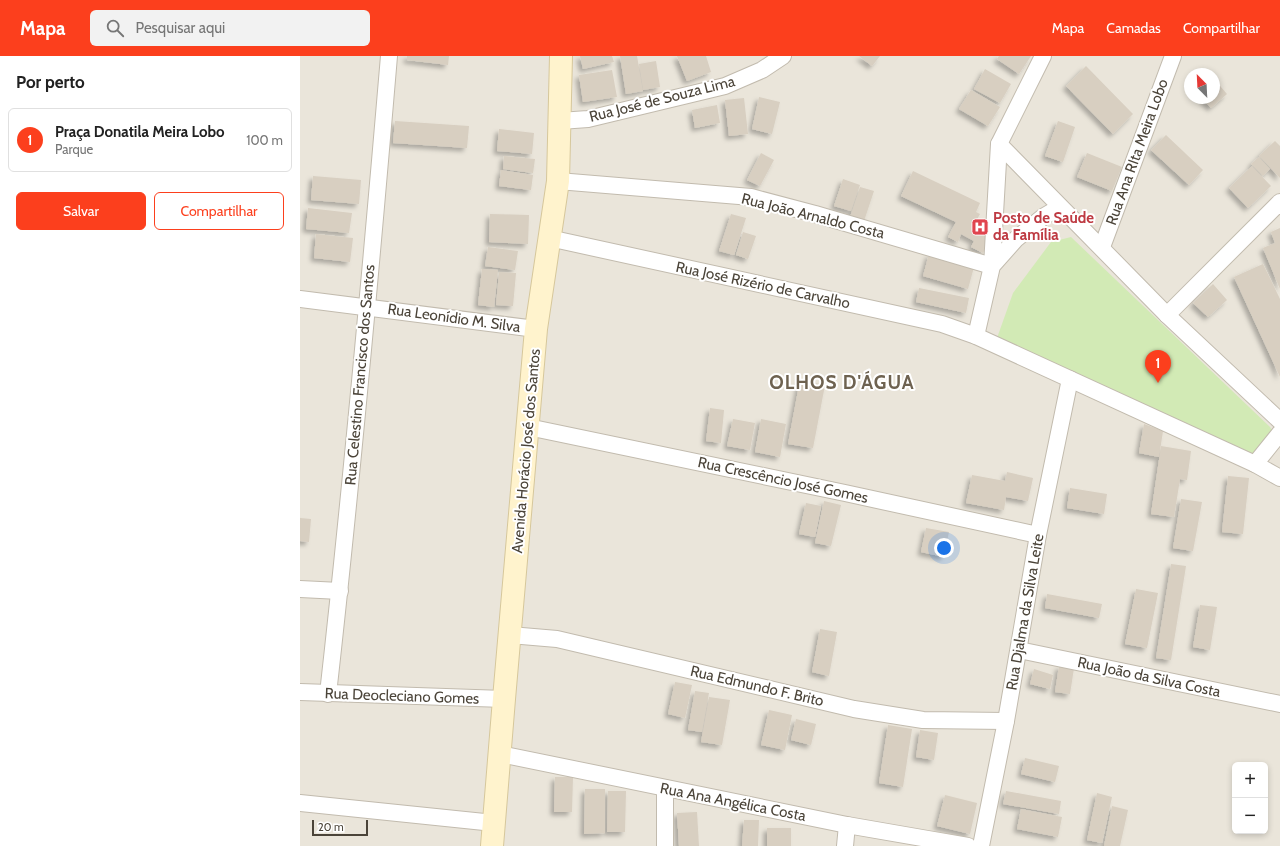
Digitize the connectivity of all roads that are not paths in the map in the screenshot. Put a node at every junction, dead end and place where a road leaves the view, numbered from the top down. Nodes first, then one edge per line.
1 (390, 56) edge
2 (561, 56) edge
3 (783, 56) edge
4 (1043, 56) edge
5 (1173, 56) edge
6 (560, 121) junction
7 (999, 144) junction
8 (558, 181) junction
9 (1280, 202) edge
10 (1060, 207) junction
11 (549, 238) junction
12 (1102, 247) junction
13 (992, 266) junction
14 (300, 299) edge
15 (367, 307) junction
16 (1167, 315) junction
17 (536, 329) junction
18 (976, 336) junction
19 (1070, 379) junction
20 (1280, 421) edge
21 (528, 427) junction
22 (1280, 433) edge
23 (1255, 464) junction
24 (1280, 478) edge
25 (1038, 535) junction
26 (300, 590) edge
27 (340, 591) junction
28 (510, 635) junction
29 (1018, 650) junction
30 (300, 692) edge
31 (328, 694) junction
32 (504, 699) junction
33 (1280, 704) edge
34 (1006, 721) junction
35 (500, 754) junction
36 (665, 788) junction
37 (300, 803) edge
38 (494, 823) junction
39 (847, 825) junction
40 (492, 846) edge
41 (665, 846) edge
42 (845, 846) edge
43 (968, 846) edge
44 (982, 846) edge

1 - 15 street, Rua Celestino Francisco dos Santos
2 - 6 street, Avenida Horácio José dos Santos
3 - 6 street, Rua José de Souza Lima
4 - 7 street
5 - 12 street, Rua Ana RIta Meira Lobo
6 - 8 street, Avenida Horácio José dos Santos
7 - 10 street
7 - 13 street
8 - 11 street, Avenida Horácio José dos Santos
8 - 13 street, Rua João Arnaldo Costa
9 - 16 street
10 - 12 street
10 - 13 street
11 - 17 street, Avenida Horácio José dos Santos
11 - 18 street, Rua José Rizério de Carvalho
12 - 16 street
13 - 18 street
14 - 15 street, Rua Leonídio M. Silva
15 - 17 street, Rua Leonídio M. Silva
15 - 27 street, Rua Celestino Francisco dos Santos
16 - 20 street
17 - 21 street, Avenida Horácio José dos Santos
18 - 19 street, Rua José Rizério de Carvalho
19 - 23 street, Rua José Rizério de Carvalho
19 - 25 street, Rua Djalma da Silva Leite
21 - 25 street, Rua Crescêncio José Gomes
21 - 28 street, Avenida Horácio José dos Santos
22 - 23 street
23 - 24 street, Rua José Rizério de Carvalho
25 - 29 street, Rua Djalma da Silva Leite
26 - 27 street
27 - 31 street, Rua Celestino Francisco dos Santos
28 - 32 street, Avenida Horácio José dos Santos
28 - 34 street, Rua Edmundo F. Brito
29 - 33 street, Rua João da Silva Costa
29 - 34 street, Rua Djalma da Silva Leite
30 - 31 street, Rua Deocleciano Gomes
31 - 32 street, Rua Deocleciano Gomes
32 - 35 street, Avenida Horácio José dos Santos
34 - 44 street, Rua Djalma da Silva Leite
35 - 36 street, Rua Ana Angélica Costa
35 - 38 street, Avenida Horácio José dos Santos
36 - 39 street, Rua Ana Angélica Costa
36 - 41 street
37 - 38 street
38 - 40 street, Avenida Horácio José dos Santos
39 - 42 street
39 - 43 street, Rua Ana Angélica Costa

